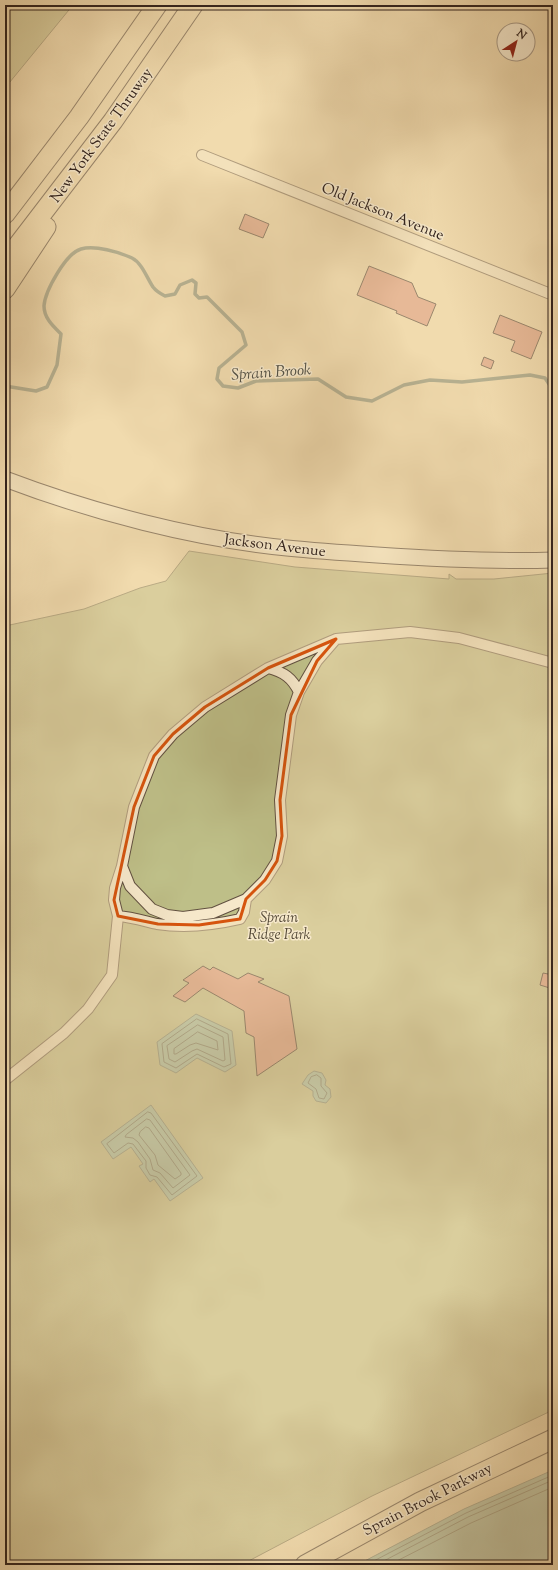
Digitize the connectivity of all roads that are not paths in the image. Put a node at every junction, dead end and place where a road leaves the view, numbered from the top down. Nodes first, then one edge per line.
1 (157, 5) edge
2 (193, 5) edge
3 (113, 121) junction
4 (202, 155) dead end
5 (5, 214) edge
6 (5, 262) edge
7 (5, 289) edge
8 (553, 295) edge
9 (5, 479) edge
10 (553, 560) edge
11 (336, 639) junction
12 (553, 663) edge
13 (268, 668) junction
14 (299, 692) junction
15 (122, 866) junction
16 (246, 899) junction
17 (118, 916) junction
18 (5, 1080) edge
19 (553, 1439) edge
20 (305, 1565) edge

1 - 5 highway, New York State Thruway
2 - 3 highway, New York State Thruway
3 - 6 highway, New York State Thruway
3 - 7 highway
4 - 8 street, Old Jackson Avenue
9 - 10 main road, Jackson Avenue
11 - 12 street
11 - 13 street
11 - 14 street
13 - 14 street
13 - 15 street
14 - 16 street
15 - 16 street
15 - 17 street
16 - 17 street
17 - 18 street
19 - 20 highway, Sprain Brook Parkway

